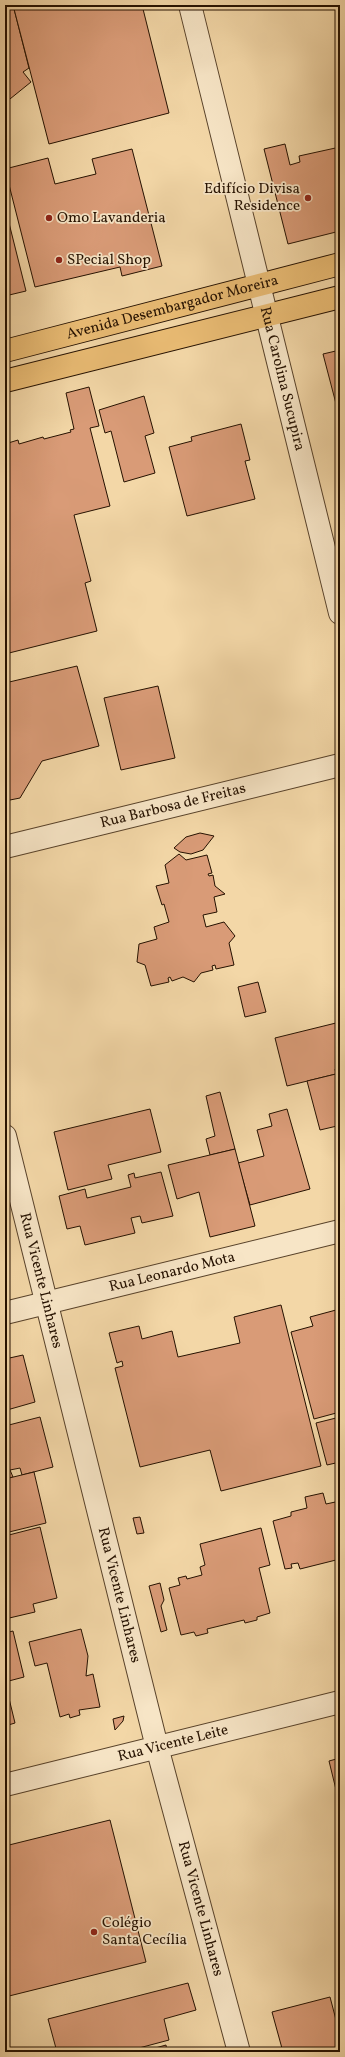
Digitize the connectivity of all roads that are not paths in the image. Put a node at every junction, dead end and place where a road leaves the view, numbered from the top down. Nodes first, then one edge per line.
1 (190, 5) edge
2 (340, 264) edge
3 (258, 284) junction
4 (340, 297) edge
5 (266, 315) junction
6 (5, 351) edge
7 (5, 381) edge
8 (340, 613) edge
9 (340, 765) edge
10 (5, 847) edge
11 (5, 1136) edge
12 (340, 1231) edge
13 (47, 1302) junction
14 (5, 1313) edge
15 (340, 1702) edge
16 (157, 1747) junction
17 (5, 1785) edge
18 (239, 2052) edge

1 - 3 street, Rua Carolina Sucupira
2 - 3 main road, Avenida Desembargador Moreira
3 - 5 street, Rua Carolina Sucupira
3 - 6 main road, Avenida Desembargador Moreira
4 - 5 main road, Avenida Desembargador Moreira
5 - 7 main road, Avenida Desembargador Moreira
5 - 8 street, Rua Carolina Sucupira
9 - 10 street, Rua Barbosa de Freitas
11 - 13 street, Rua Vicente Linhares
12 - 13 street, Rua Leonardo Mota
13 - 14 street, Rua Leonardo Mota
13 - 16 street, Rua Vicente Linhares
15 - 16 street, Rua Vicente Leite
16 - 17 street, Rua Vicente Leite
16 - 18 street, Rua Vicente Linhares

